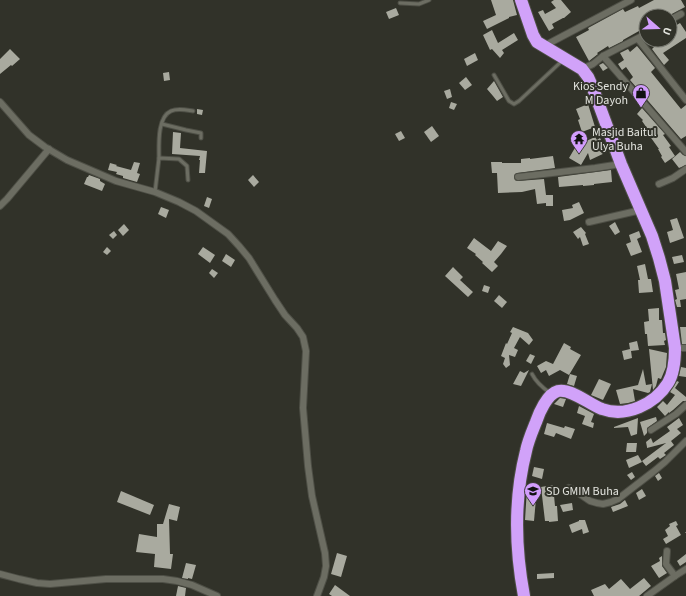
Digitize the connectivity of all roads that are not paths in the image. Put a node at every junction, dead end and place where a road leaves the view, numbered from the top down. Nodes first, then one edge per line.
1 (429, 0) edge
2 (521, 0) edge
3 (631, 0) edge
4 (400, 3) dead end
5 (681, 14) dead end
6 (678, 16) edge
7 (638, 39) edge
8 (544, 46) junction
9 (645, 48) edge
10 (603, 56) junction
11 (564, 59) junction
12 (582, 69) junction
13 (494, 75) dead end
14 (686, 100) edge
15 (0, 102) edge
16 (193, 111) dead end
17 (162, 124) junction
18 (201, 138) dead end
19 (49, 149) junction
20 (686, 152) edge
21 (159, 158) junction
22 (621, 164) junction
23 (686, 169) edge
24 (518, 177) dead end
25 (188, 180) dead end
26 (659, 184) dead end
27 (155, 192) junction
28 (0, 206) edge
29 (641, 210) junction
30 (589, 222) dead end
31 (680, 348) edge
32 (532, 374) dead end
33 (551, 394) junction
34 (686, 405) edge
35 (651, 430) dead end
36 (686, 441) edge
37 (569, 488) dead end
38 (667, 551) dead end
39 (686, 569) edge
40 (0, 575) edge
41 (675, 576) junction
42 (217, 596) edge
43 (317, 596) edge
44 (524, 596) edge
45 (647, 596) edge

1 - 4 lane
2 - 8 highway
3 - 8 street
5 - 6 street
7 - 10 street
8 - 11 highway
9 - 14 street
10 - 12 street
10 - 20 street
11 - 12 highway
11 - 13 lane
12 - 22 highway
15 - 19 street
16 - 17 lane
17 - 18 lane
17 - 21 lane
19 - 27 street
19 - 28 street
21 - 25 lane
21 - 27 lane
22 - 24 street
22 - 29 highway
23 - 26 street
27 - 43 street
29 - 30 street
29 - 31 highway
31 - 33 highway
32 - 33 lane
33 - 44 highway
34 - 35 street
36 - 37 street
38 - 41 street
39 - 41 street
40 - 42 street
41 - 45 street

